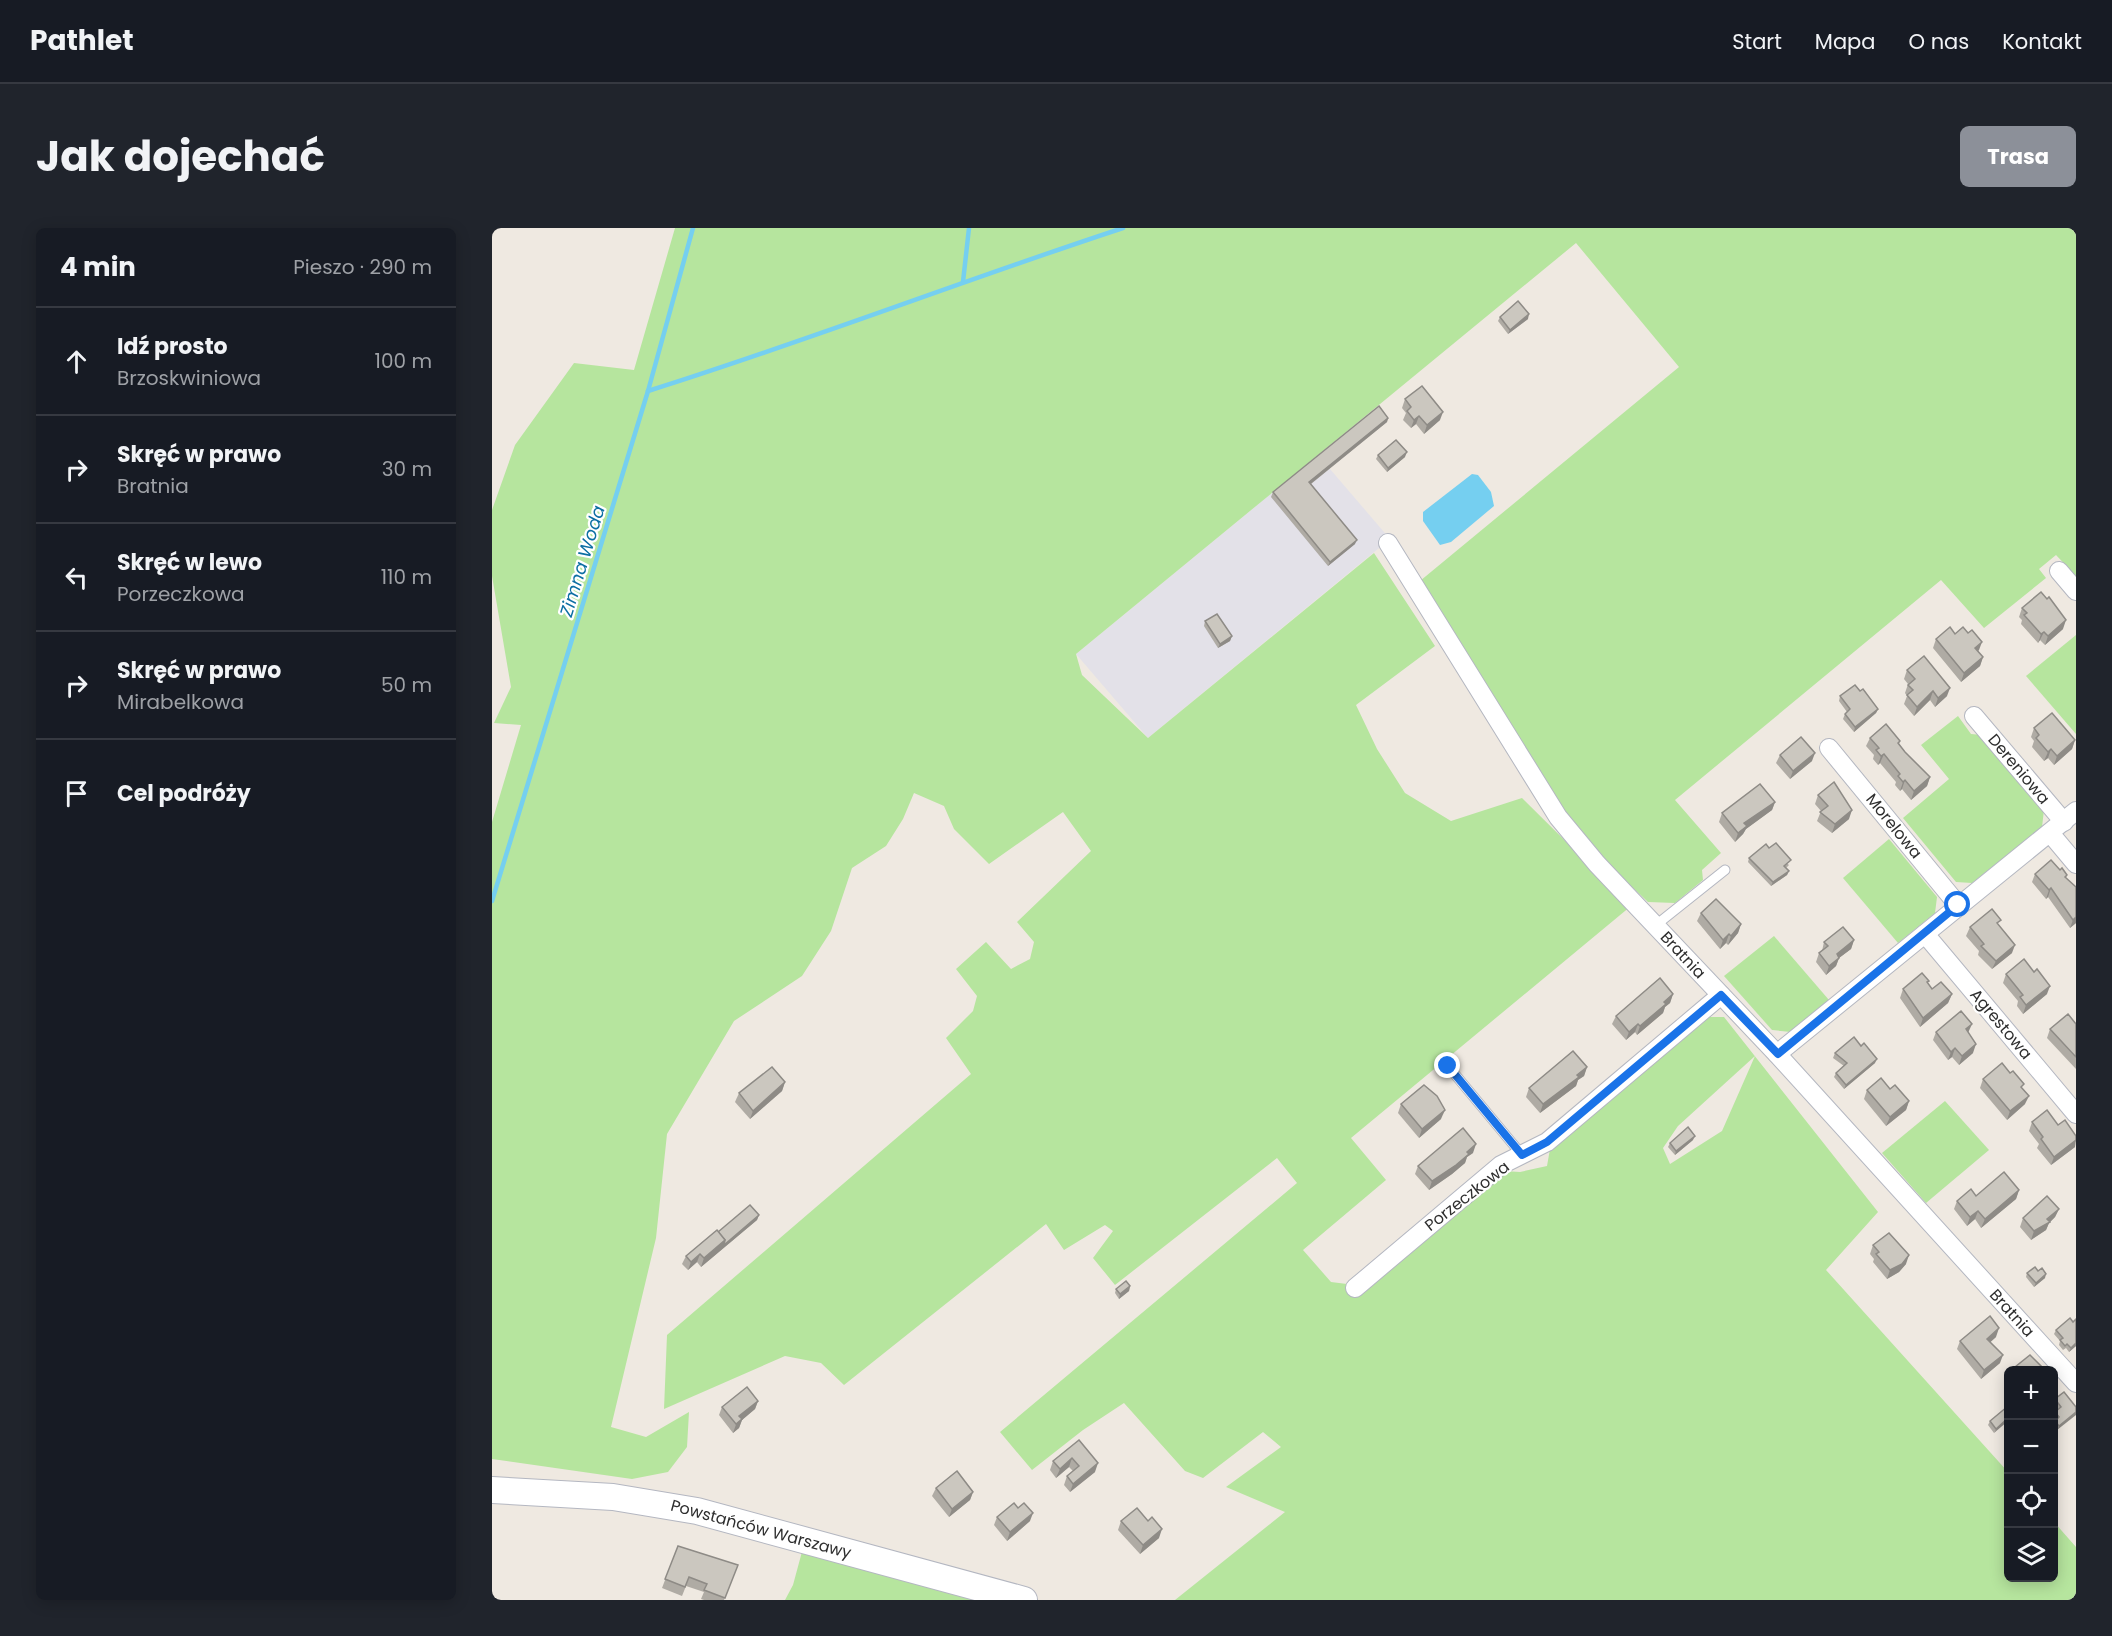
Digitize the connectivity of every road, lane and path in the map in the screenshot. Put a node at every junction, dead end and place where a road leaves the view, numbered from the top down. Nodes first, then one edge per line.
1 (1388, 543) dead end
2 (2059, 571) dead end
3 (2076, 591) edge
4 (1974, 716) dead end
5 (1829, 748) dead end
6 (2063, 822) edge
7 (2076, 864) edge
8 (1725, 870) dead end
9 (1958, 905) junction
10 (1656, 925) junction
11 (1925, 934) junction
12 (1721, 995) junction
13 (1778, 1054) junction
14 (1448, 1066) dead end
15 (2076, 1114) edge
16 (1522, 1155) junction
17 (1355, 1288) dead end
18 (2076, 1383) edge
19 (492, 1490) edge
20 (1020, 1599) edge

1 - 10 street, Bratnia
2 - 3 street
4 - 6 street, Dereniowa
5 - 9 street, Morelowa
6 - 7 street, Dereniowa
6 - 9 street
8 - 10 lane
9 - 11 street
10 - 12 street, Bratnia
11 - 13 street
11 - 15 street, Agrestowa
12 - 13 street, Bratnia
12 - 16 street, Porzeczkowa
13 - 18 street, Bratnia
14 - 16 lane
16 - 17 street, Porzeczkowa
19 - 20 street, Powstańców Warszawy

